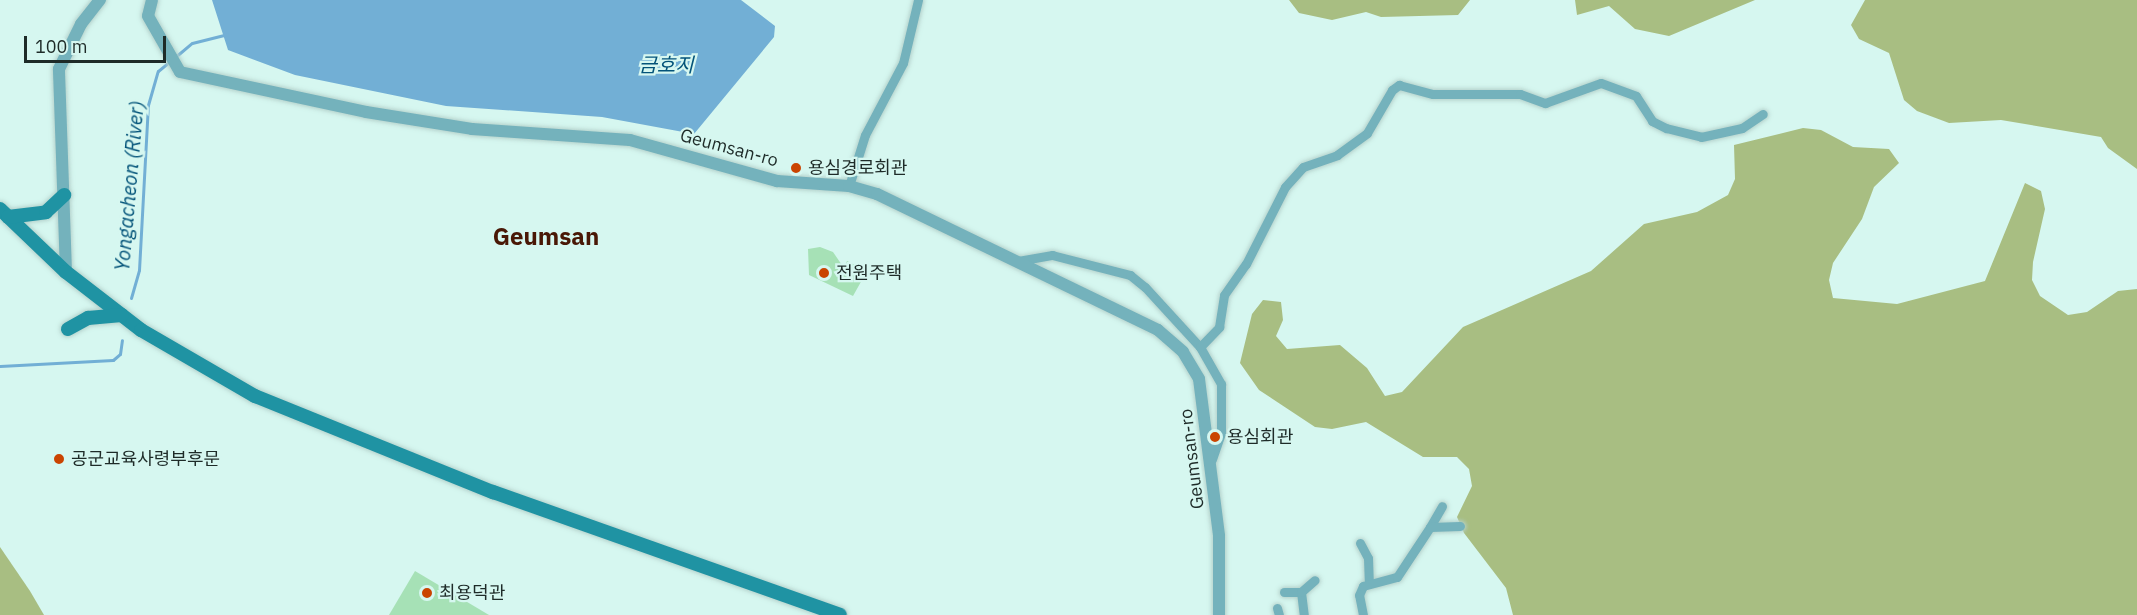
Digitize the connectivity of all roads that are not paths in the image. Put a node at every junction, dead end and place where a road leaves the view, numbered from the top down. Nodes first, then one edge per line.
1 (100, 0) edge
2 (152, 0) edge
3 (918, 0) edge
4 (1763, 114) dead end
5 (849, 186) junction
6 (64, 195) junction
7 (4, 213) edge
8 (1018, 261) junction
9 (66, 273) junction
10 (122, 315) junction
11 (68, 329) dead end
12 (1200, 347) junction
13 (1212, 459) junction
14 (1442, 506) dead end
15 (1460, 526) dead end
16 (1430, 527) junction
17 (1360, 543) dead end
18 (1315, 580) dead end
19 (1369, 584) junction
20 (1284, 592) dead end
21 (1301, 592) junction
22 (840, 615) edge
23 (1219, 615) edge
24 (1304, 615) edge
25 (1363, 615) edge

1 - 6 street
2 - 5 street, Geumsan-ro
3 - 5 street
4 - 12 street
5 - 8 street, Geumsan-ro
6 - 7 main road
6 - 9 street
7 - 9 main road
8 - 12 street
8 - 13 street, Geumsan-ro
9 - 10 main road
10 - 11 main road
10 - 22 main road
12 - 13 street
13 - 23 street, Geumsan-ro
14 - 16 street
15 - 16 street
16 - 19 street
17 - 19 street
18 - 21 street
19 - 25 street
20 - 21 street
21 - 24 street

